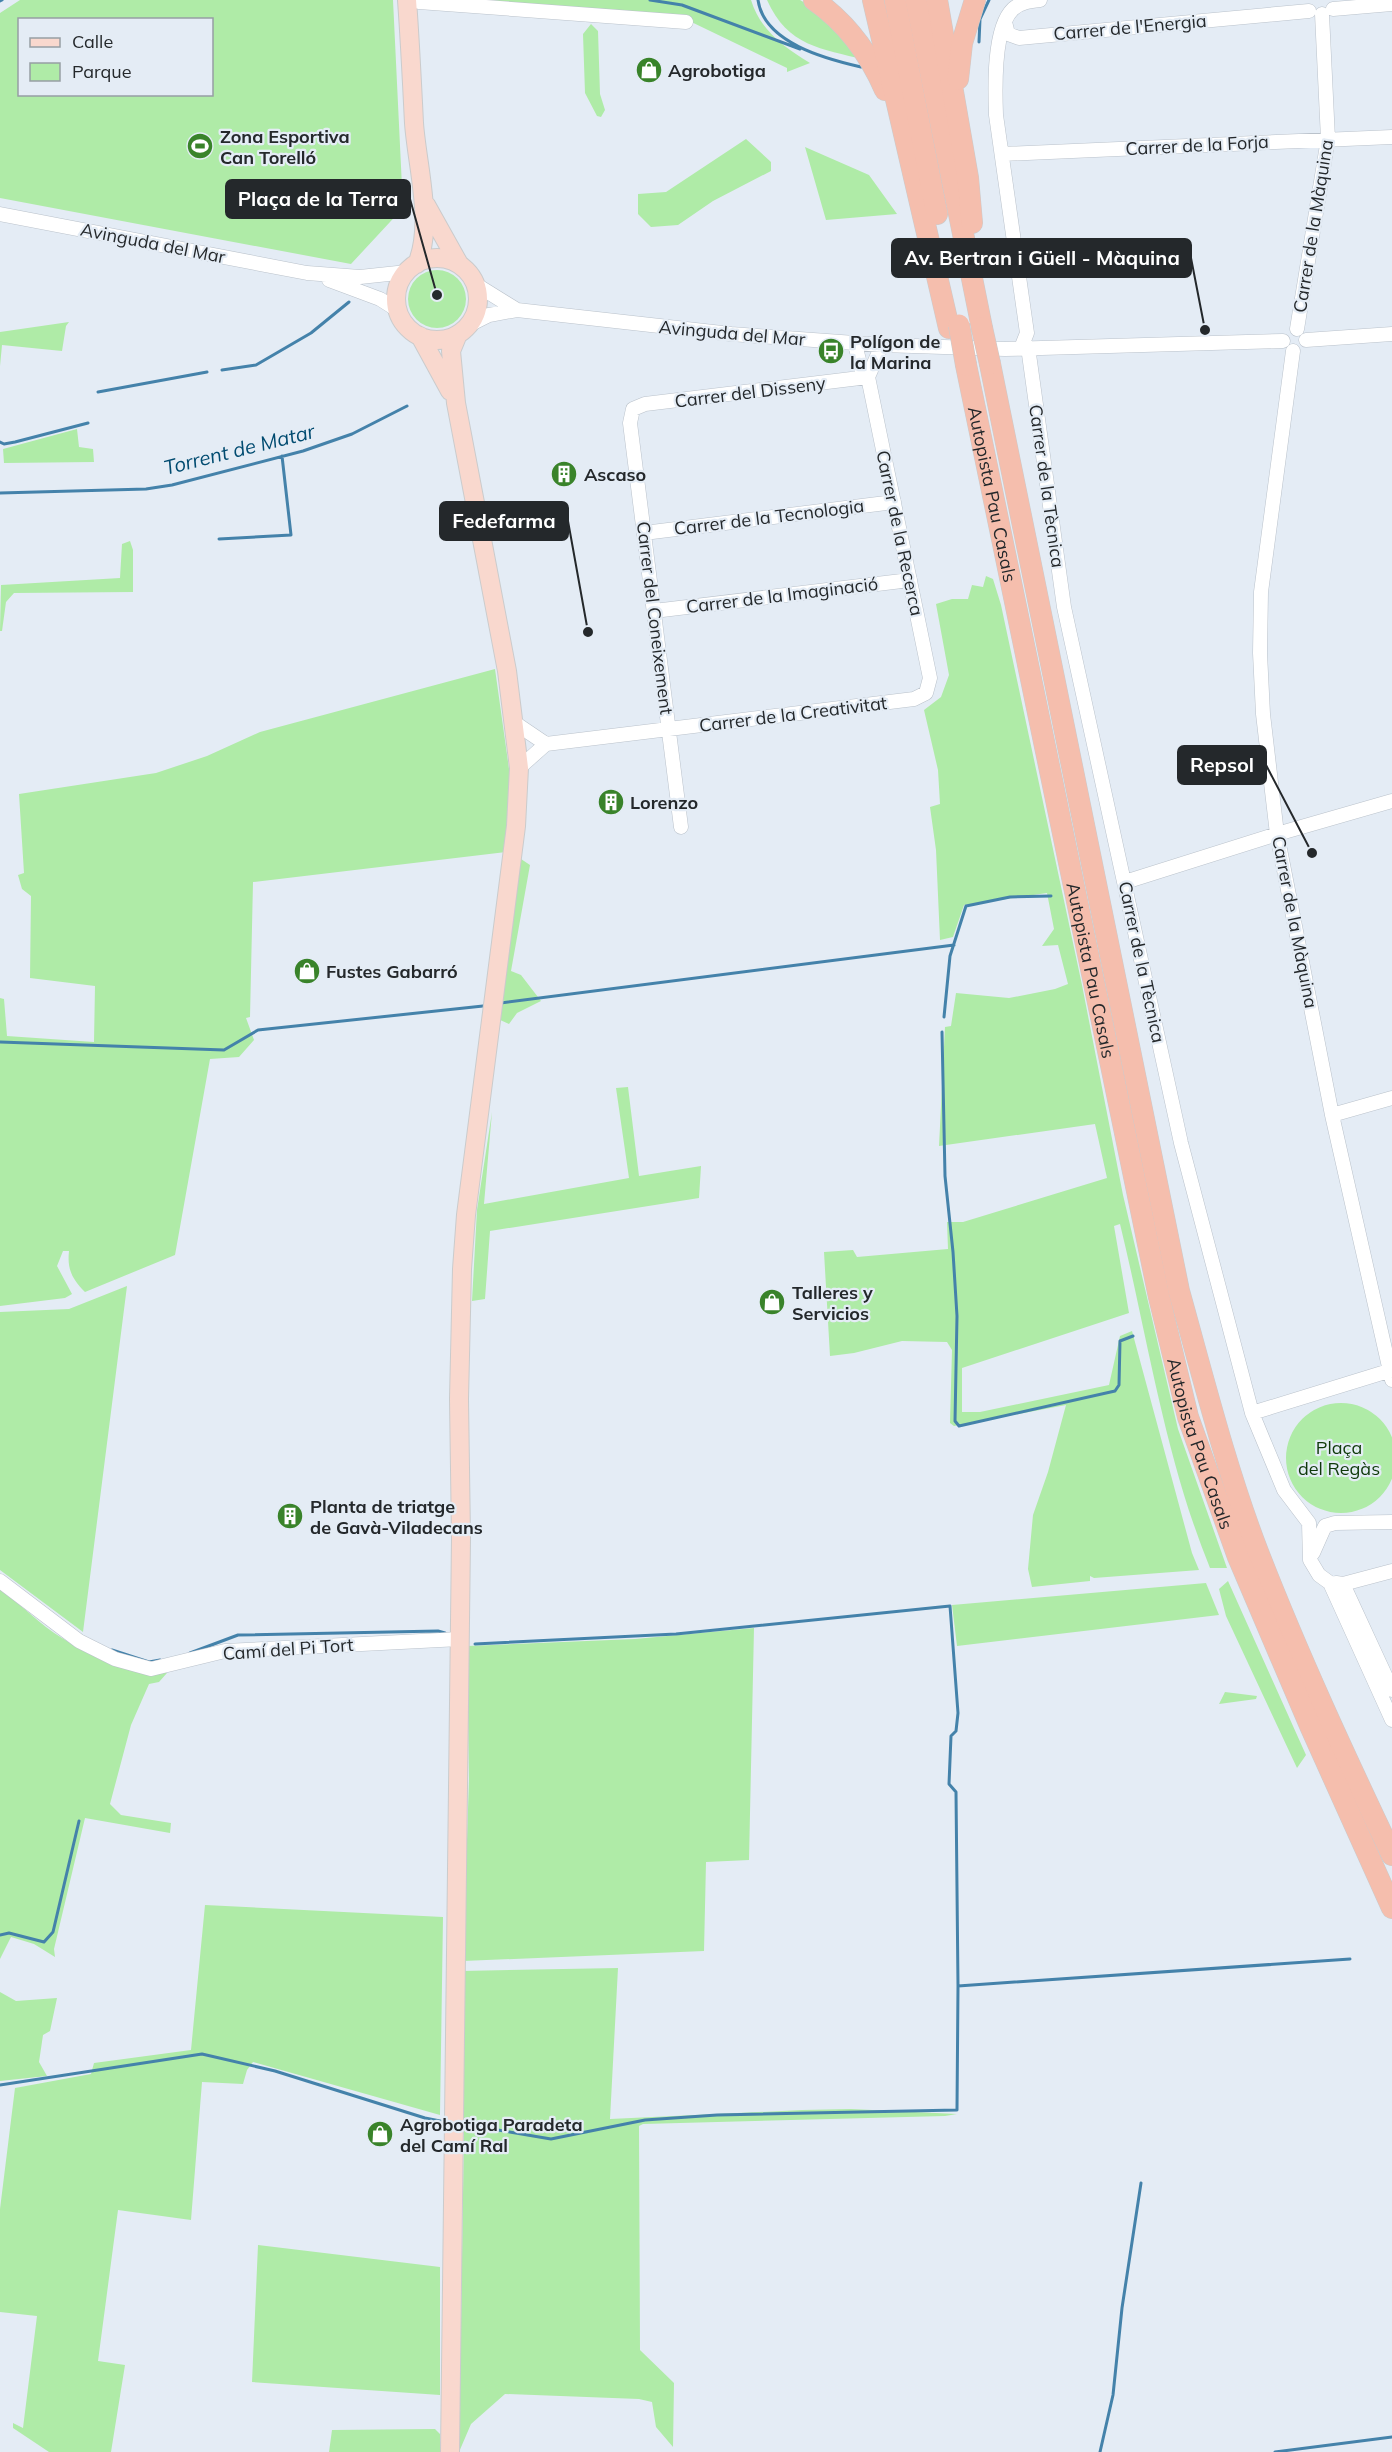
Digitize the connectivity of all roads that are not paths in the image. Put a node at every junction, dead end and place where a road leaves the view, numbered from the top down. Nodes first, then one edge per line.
1 (814, 0) edge
2 (873, 0) edge
3 (895, 0) edge
4 (916, 0) edge
5 (938, 0) edge
6 (975, 0) edge
7 (1040, 0) edge
8 (415, 1) edge
9 (1392, 4) edge
10 (1321, 7) edge
11 (686, 22) dead end
12 (1005, 22) junction
13 (957, 106) junction
14 (900, 120) junction
15 (1392, 136) edge
16 (1328, 140) junction
17 (1002, 154) junction
18 (423, 197) junction
19 (0, 214) edge
20 (459, 264) junction
21 (412, 268) junction
22 (307, 273) junction
23 (475, 284) junction
24 (518, 310) junction
25 (399, 311) junction
26 (980, 319) junction
27 (463, 329) junction
28 (1297, 329) junction
29 (951, 333) junction
30 (1392, 334) edge
31 (420, 336) junction
32 (1306, 340) junction
33 (855, 344) junction
34 (882, 345) junction
35 (1288, 346) junction
36 (1025, 348) junction
37 (868, 377) junction
38 (456, 403) junction
39 (633, 409) joint
40 (894, 502) junction
41 (644, 533) junction
42 (910, 580) junction
43 (654, 611) junction
44 (929, 689) joint
45 (515, 723) junction
46 (669, 729) junction
47 (546, 744) junction
48 (519, 768) junction
49 (1392, 801) edge
50 (681, 827) dead end
51 (1277, 834) junction
52 (1125, 882) junction
53 (1392, 1098) edge
54 (1332, 1115) junction
55 (1391, 1373) edge
56 (1252, 1413) junction
57 (1392, 1522) edge
58 (1310, 1560) junction
59 (1392, 1571) edge
60 (0, 1581) edge
61 (1336, 1583) junction
62 (460, 1639) junction
63 (1392, 1690) edge
64 (1392, 1720) edge
65 (1392, 1856) edge
66 (1392, 1908) edge
67 (450, 2452) edge

1 - 14 highway
2 - 14 highway
3 - 29 highway, Autopista Pau Casals
4 - 26 highway, Autopista Pau Casals
5 - 13 highway
6 - 13 highway
7 - 12 street, Carrer de l'Energia
8 - 11 street
8 - 18 main road
9 - 10 street, Carrer de l'Energia
10 - 12 street, Carrer de l'Energia
10 - 16 street, Carrer de la Màquina
12 - 17 street, Carrer de la Tècnica
13 - 26 highway
14 - 29 highway
15 - 16 street, Carrer de la Forja
16 - 17 street, Carrer de la Forja
16 - 28 street, Carrer de la Màquina
17 - 36 street, Carrer de la Tècnica
18 - 20 main road
18 - 21 main road
19 - 22 street, Avinguda del Mar
20 - 21 main road
20 - 23 main road
21 - 22 street, Avinguda del Mar
21 - 25 main road
22 - 25 street, Avinguda del Mar
23 - 24 street, Avinguda del Mar
23 - 27 main road
24 - 27 street, Avinguda del Mar
24 - 33 street, Avinguda del Mar
25 - 31 main road
26 - 65 highway, Autopista Pau Casals, bridge
27 - 31 main road
27 - 38 main road
28 - 32 street
28 - 35 street
29 - 34 street, Avinguda del Mar
29 - 36 street, Avinguda del Mar
29 - 66 highway, Autopista Pau Casals, bridge
30 - 32 street
31 - 38 main road
32 - 35 street
33 - 34 street, Avinguda del Mar
33 - 37 street, Carrer de la Recerca
34 - 37 street
35 - 36 street, Avinguda del Mar
35 - 51 street, Carrer de la Màquina
36 - 52 street, Carrer de la Tècnica
37 - 39 street, Carrer del Disseny
37 - 40 street, Carrer de la Recerca
38 - 45 main road
39 - 41 street, Carrer del Coneixement
40 - 41 street, Carrer de la Tecnologia
40 - 42 street, Carrer de la Recerca
41 - 43 street, Carrer del Coneixement
42 - 43 street, Carrer de la Imaginació
42 - 44 street, Carrer de la Recerca
43 - 46 street, Carrer del Coneixement
44 - 46 street, Carrer de la Creativitat
45 - 47 street
45 - 48 main road
46 - 47 street, Carrer de la Creativitat
46 - 50 street, Carrer del Coneixement
47 - 48 street
48 - 62 main road
49 - 51 street
51 - 52 street
51 - 54 street, Carrer de la Màquina
52 - 56 street, Carrer de la Tècnica
53 - 54 street
54 - 55 street, Carrer de la Màquina
55 - 56 street
56 - 58 street, Carrer de la Tècnica
57 - 58 street
58 - 61 street
59 - 61 street
60 - 62 street, Camí del Pi Tort
61 - 63 street
61 - 64 street
62 - 67 main road

